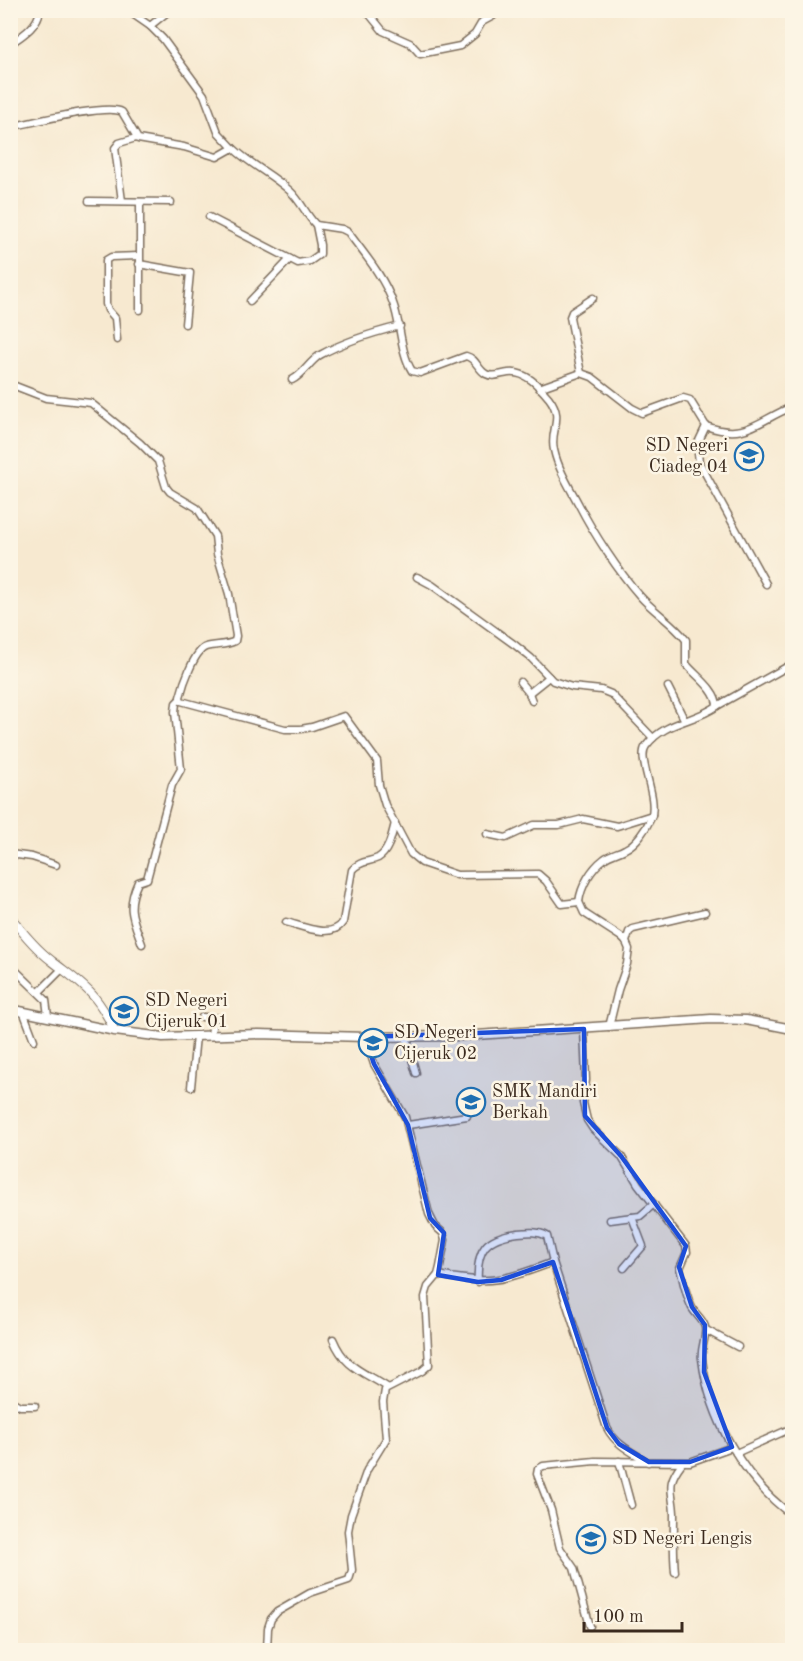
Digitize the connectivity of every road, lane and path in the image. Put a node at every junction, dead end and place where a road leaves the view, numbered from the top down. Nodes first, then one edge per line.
1 (40, 10) edge
2 (127, 10) edge
3 (170, 10) edge
4 (366, 10) edge
5 (500, 10) edge
6 (150, 26) junction
7 (10, 44) edge
8 (10, 127) edge
9 (136, 138) junction
10 (234, 148) junction
11 (89, 201) dead end
12 (122, 201) junction
13 (140, 202) junction
14 (171, 202) dead end
15 (209, 217) dead end
16 (316, 225) junction
17 (139, 256) junction
18 (290, 259) junction
19 (139, 264) junction
20 (593, 298) dead end
21 (250, 301) dead end
22 (140, 310) dead end
23 (185, 324) dead end
24 (400, 326) junction
25 (117, 340) dead end
26 (581, 373) junction
27 (292, 380) dead end
28 (10, 384) edge
29 (539, 388) junction
30 (792, 407) edge
31 (706, 426) junction
32 (417, 577) dead end
33 (766, 584) dead end
34 (792, 664) edge
35 (549, 677) junction
36 (520, 682) dead end
37 (668, 687) dead end
38 (529, 693) junction
39 (180, 699) junction
40 (532, 701) dead end
41 (717, 706) junction
42 (684, 720) junction
43 (653, 738) junction
44 (652, 815) junction
45 (395, 823) junction
46 (487, 834) dead end
47 (10, 854) edge
48 (56, 865) dead end
49 (579, 902) junction
50 (705, 912) dead end
51 (10, 916) edge
52 (286, 922) dead end
53 (626, 942) junction
54 (142, 944) dead end
55 (10, 965) edge
56 (62, 969) junction
57 (39, 992) junction
58 (10, 1009) edge
59 (23, 1011) junction
60 (48, 1016) junction
61 (202, 1017) dead end
62 (609, 1027) junction
63 (584, 1029) junction
64 (792, 1029) edge
65 (115, 1031) junction
66 (196, 1036) junction
67 (211, 1036) junction
68 (365, 1037) junction
69 (406, 1037) junction
70 (34, 1040) dead end
71 (416, 1073) dead end
72 (191, 1087) dead end
73 (467, 1116) dead end
74 (408, 1125) junction
75 (651, 1208) junction
76 (632, 1217) junction
77 (610, 1220) dead end
78 (553, 1262) junction
79 (624, 1268) dead end
80 (438, 1275) junction
81 (478, 1282) junction
82 (706, 1330) junction
83 (333, 1339) dead end
84 (738, 1347) dead end
85 (387, 1387) junction
86 (10, 1400) edge
87 (34, 1406) dead end
88 (792, 1428) edge
89 (734, 1450) junction
90 (619, 1461) junction
91 (649, 1462) junction
92 (682, 1462) junction
93 (631, 1505) dead end
94 (792, 1515) edge
95 (675, 1572) dead end
96 (590, 1626) dead end
97 (267, 1650) edge

1 - 7 street
2 - 6 street
3 - 6 street
4 - 5 street
6 - 10 street
8 - 9 street
9 - 10 street
9 - 12 street
10 - 16 street
11 - 12 street
12 - 13 street
13 - 14 street
13 - 17 street
15 - 18 street
16 - 18 street
16 - 24 street
17 - 19 street
17 - 25 street
18 - 21 street
19 - 22 street
19 - 23 street
20 - 26 street
24 - 27 street
24 - 29 street
26 - 29 street
26 - 31 street
28 - 39 street
29 - 41 street
30 - 31 street
31 - 33 street
32 - 35 street
34 - 41 street
35 - 38 street
35 - 43 street
36 - 38 street
37 - 42 street
38 - 40 street
39 - 45 street
39 - 54 street
41 - 42 street
42 - 43 street
43 - 44 street
44 - 46 street
44 - 49 street
45 - 49 street
45 - 52 street
47 - 48 street
49 - 53 street
50 - 53 street
51 - 56 street
53 - 62 street
55 - 57 street
56 - 57 street
56 - 65 street
57 - 60 street
58 - 59 main road
59 - 60 main road
59 - 70 street
60 - 65 main road
61 - 67 street
62 - 63 main road
62 - 64 main road
63 - 69 main road
63 - 75 street
65 - 66 main road
66 - 67 main road
66 - 72 street
67 - 68 main road
68 - 69 main road
68 - 74 street
69 - 71 street
73 - 74 street
74 - 80 street
75 - 76 street
75 - 82 street
76 - 77 street
76 - 79 street
78 - 81 street
78 - 81 street
78 - 91 street
80 - 81 street
80 - 85 street
82 - 84 street
82 - 89 street
83 - 85 street
85 - 97 street
86 - 87 street
88 - 89 street
89 - 92 street
89 - 94 street
90 - 91 street
90 - 93 street
90 - 96 street
91 - 92 street
92 - 95 street

